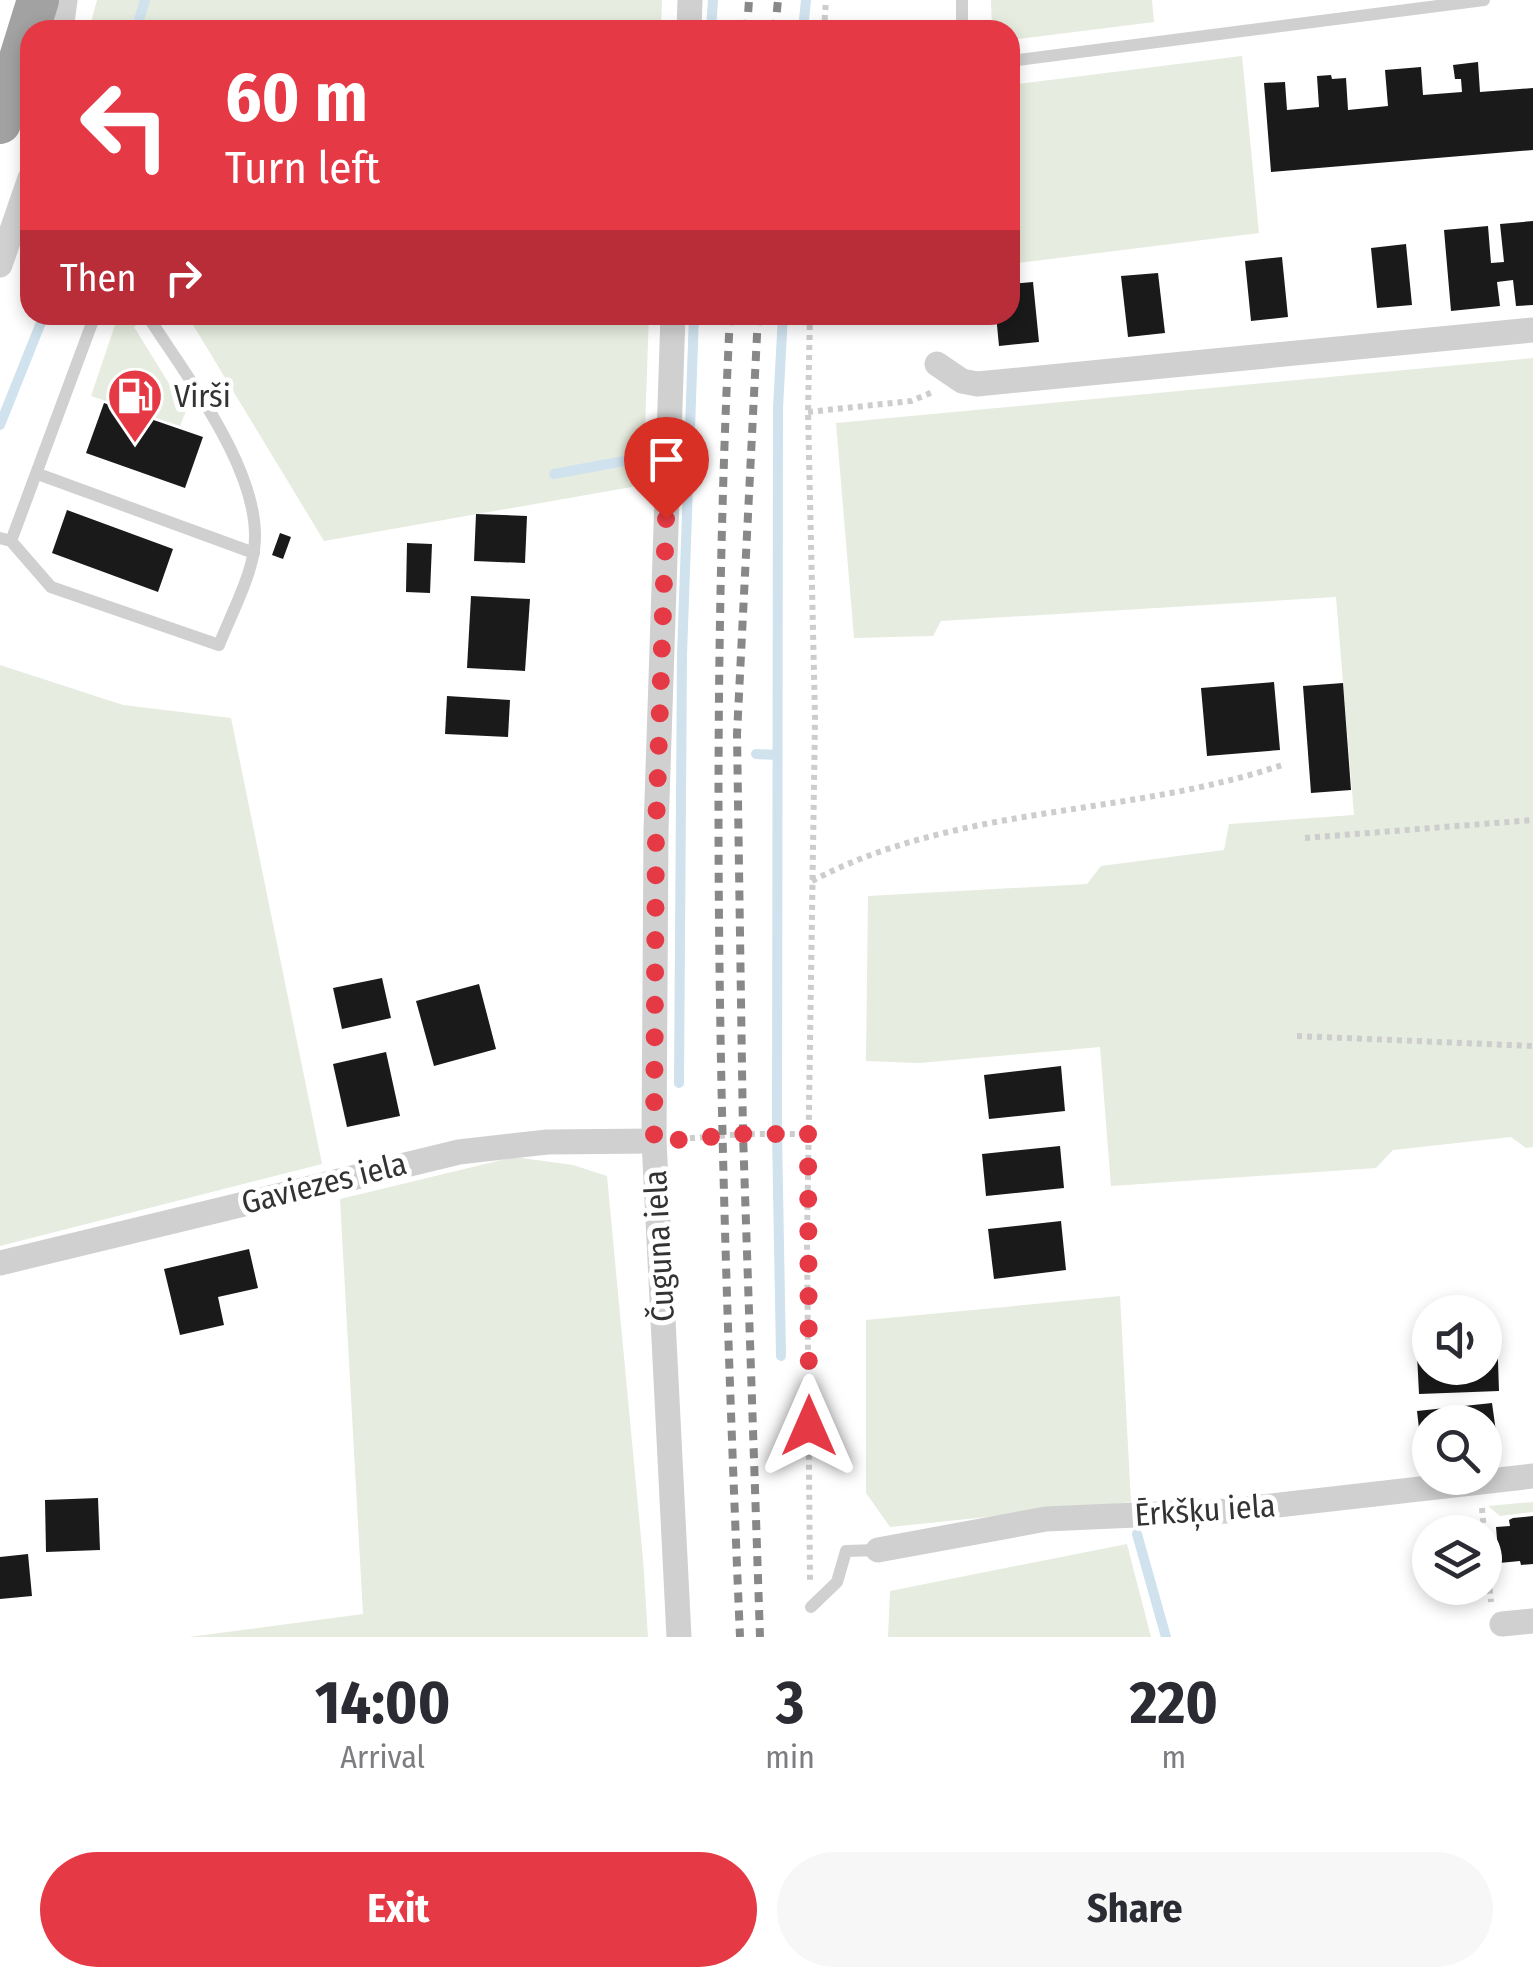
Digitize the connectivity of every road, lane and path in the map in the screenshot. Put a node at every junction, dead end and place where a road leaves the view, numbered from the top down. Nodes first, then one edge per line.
1 (1484, 0) edge
2 (20, 58) edge
3 (1020, 60) edge
4 (0, 123) edge
5 (20, 217) edge
6 (0, 266) edge
7 (91, 325) edge
8 (153, 325) edge
9 (673, 325) edge
10 (810, 325) edge
11 (1533, 330) edge
12 (937, 364) dead end
13 (912, 401) dead end
14 (808, 412) junction
15 (38, 474) junction
16 (6, 539) edge
17 (254, 553) junction
18 (1282, 765) dead end
19 (1533, 820) edge
20 (1304, 838) dead end
21 (812, 881) junction
22 (1297, 1036) dead end
23 (1533, 1046) edge
24 (808, 1134) junction
25 (654, 1142) junction
26 (0, 1263) edge
27 (1533, 1476) edge
28 (878, 1550) joint
29 (1495, 1605) edge
30 (811, 1607) joint
31 (1497, 1616) joint
32 (1533, 1621) edge
33 (679, 1637) edge

1 - 3 lane
2 - 4 highway
5 - 6 street
7 - 15 lane
8 - 17 lane
9 - 25 street, Čuguna iela
10 - 14 path
11 - 12 street
13 - 14 path
14 - 21 path
15 - 16 lane
15 - 17 lane
16 - 17 lane
18 - 21 path
19 - 20 path
21 - 24 path
22 - 23 path
24 - 25 path
24 - 30 path
25 - 26 street, Gaviezes iela
25 - 33 street, Čuguna iela
27 - 28 street, Ērkšķu iela
28 - 30 lane
29 - 31 path
31 - 32 street

